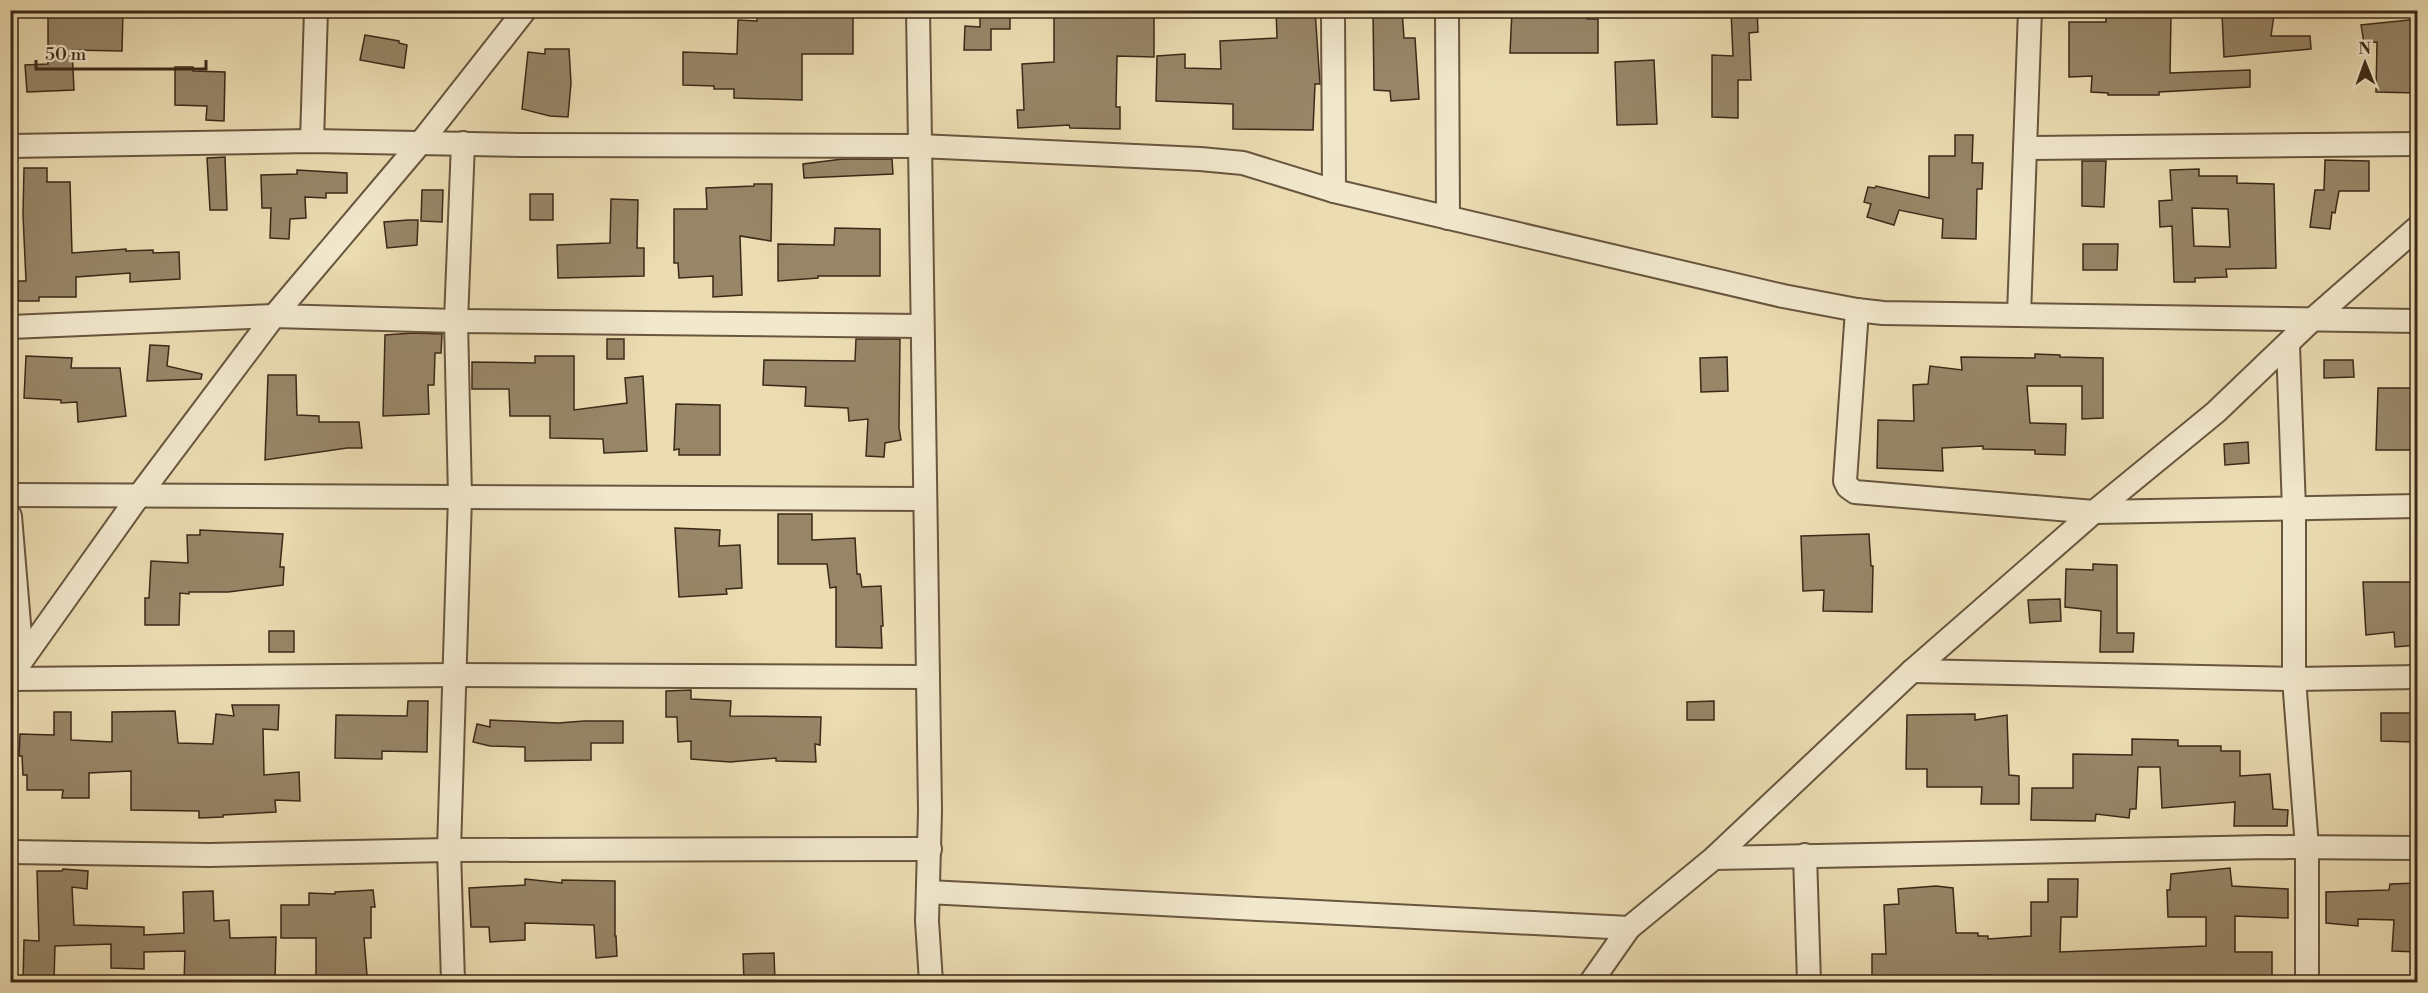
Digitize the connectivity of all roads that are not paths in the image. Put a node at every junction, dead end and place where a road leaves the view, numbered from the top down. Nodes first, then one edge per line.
1 (316, 10) edge
2 (525, 10) edge
3 (918, 10) edge
4 (1333, 10) edge
5 (1447, 10) edge
6 (2030, 10) edge
7 (10, 126) edge
8 (312, 141) junction
9 (422, 141) junction
10 (463, 143) junction
11 (2418, 144) edge
12 (11, 146) edge
13 (919, 146) junction
14 (2025, 148) junction
15 (10, 154) edge
16 (1334, 190) junction
17 (1448, 218) junction
18 (2418, 227) edge
19 (1857, 310) junction
20 (274, 315) junction
21 (2019, 315) junction
22 (2314, 318) junction
23 (456, 321) junction
24 (2418, 321) edge
25 (922, 326) junction
26 (10, 327) edge
27 (2288, 345) junction
28 (10, 495) edge
29 (460, 496) junction
30 (138, 497) junction
31 (924, 499) junction
32 (2418, 506) edge
33 (2294, 508) junction
34 (2094, 512) junction
35 (10, 516) edge
36 (22, 660) junction
37 (1912, 671) junction
38 (455, 675) junction
39 (928, 677) junction
40 (2418, 677) edge
41 (2294, 679) junction
42 (2307, 847) junction
43 (2418, 848) edge
44 (930, 849) junction
45 (449, 850) junction
46 (10, 852) edge
47 (1805, 855) junction
48 (1714, 858) junction
49 (928, 892) junction
50 (1629, 928) junction
51 (453, 982) edge
52 (931, 982) edge
53 (1591, 982) edge
54 (1809, 982) edge
55 (2307, 982) edge

1 - 8 street
2 - 9 street
3 - 13 street
4 - 16 street
5 - 17 street
6 - 14 street
7 - 12 street
8 - 9 street
8 - 12 street
9 - 10 street
9 - 20 street
10 - 13 street
10 - 23 street
11 - 14 street
12 - 15 street
13 - 16 street
13 - 25 street
14 - 21 street
16 - 17 street
17 - 19 street
18 - 22 street
19 - 21 street
19 - 34 street
20 - 23 street
20 - 26 street
20 - 30 street
21 - 22 street
22 - 24 street
22 - 27 street
23 - 25 street
23 - 29 street
25 - 31 street
27 - 33 street
27 - 34 street
28 - 30 street
29 - 30 street
29 - 31 street
29 - 38 street
30 - 36 street
31 - 39 street
32 - 33 street
33 - 34 street
33 - 41 street
34 - 37 street
35 - 36 street
36 - 38 street
37 - 41 street
37 - 48 street
38 - 39 street
38 - 45 street
39 - 44 street
40 - 41 street
41 - 42 street
42 - 43 street
42 - 47 street
42 - 55 street
44 - 45 street
44 - 49 street
45 - 46 street
45 - 51 street
47 - 48 street
47 - 54 street
48 - 50 street
49 - 50 street
49 - 52 street
50 - 53 street

